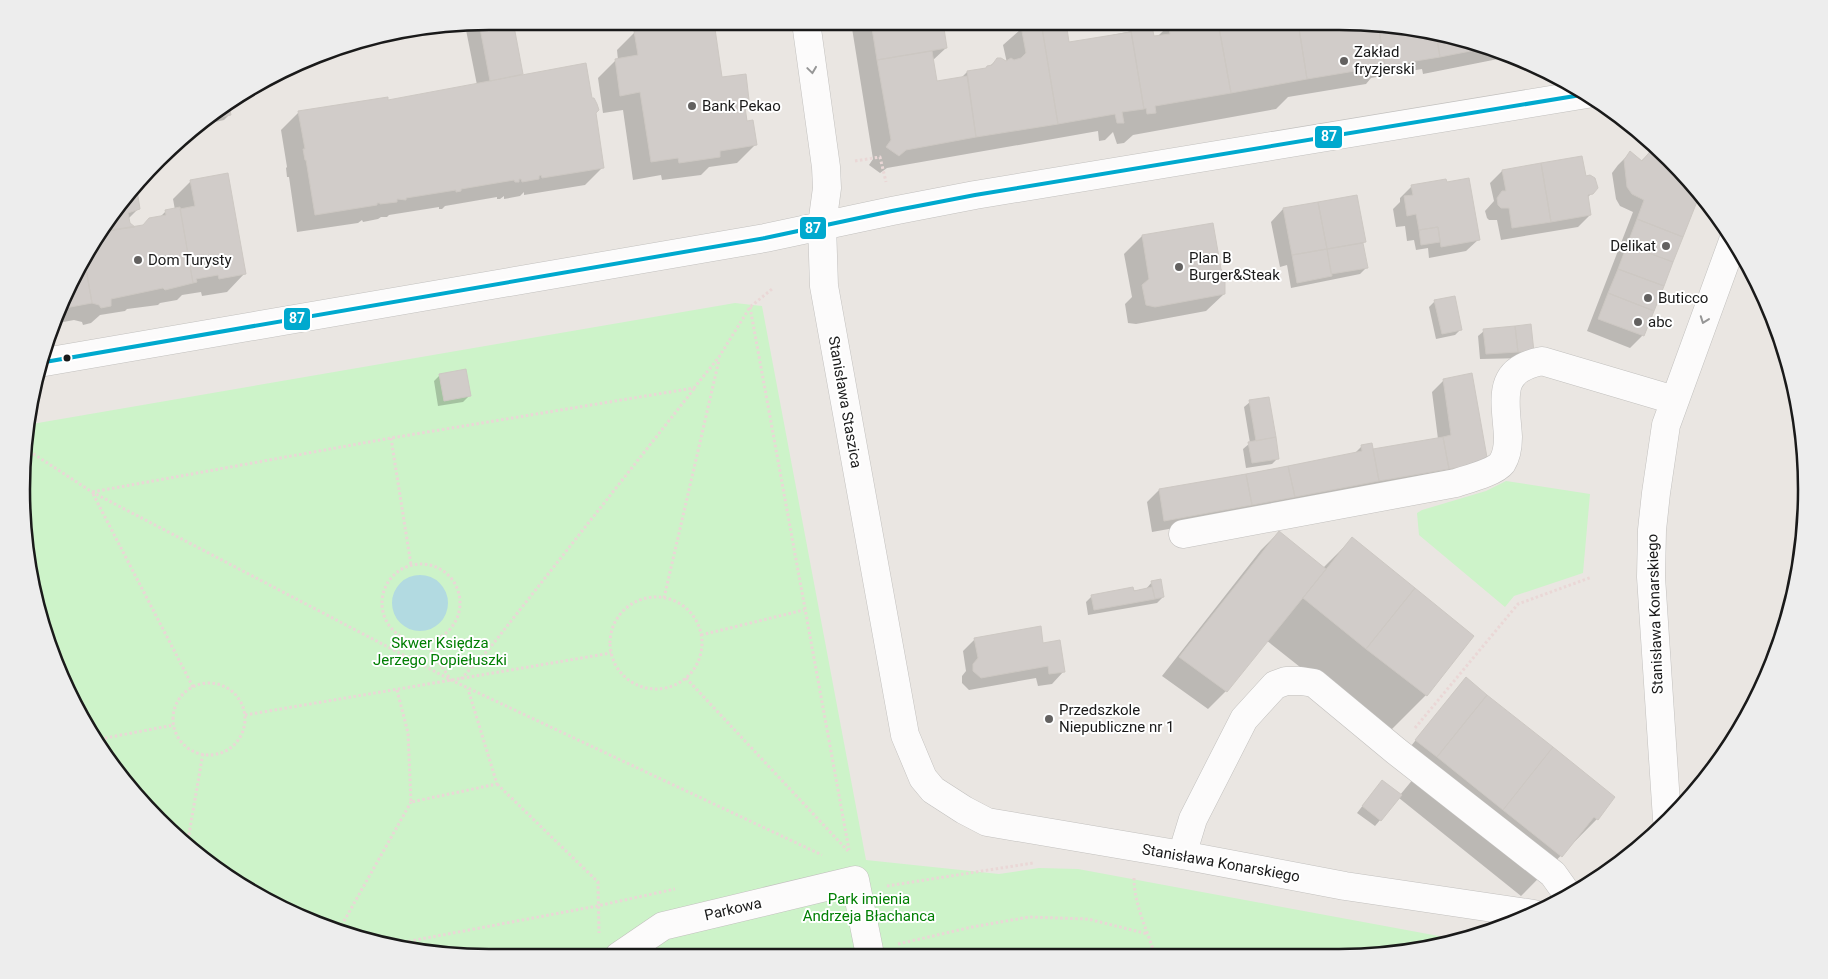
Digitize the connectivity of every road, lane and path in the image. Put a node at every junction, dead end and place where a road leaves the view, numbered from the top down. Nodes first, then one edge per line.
1 (807, 30) edge
2 (1575, 96) edge
3 (850, 163) dead end
4 (887, 187) dead end
5 (822, 225) junction
6 (1730, 249) edge
7 (772, 289) dead end
8 (750, 307) junction
9 (719, 357) junction
10 (49, 362) edge
11 (694, 388) junction
12 (1674, 400) junction
13 (391, 438) junction
14 (32, 452) edge
15 (92, 492) junction
16 (1183, 534) dead end
17 (411, 565) junction
18 (1592, 576) dead end
19 (664, 598) junction
20 (804, 610) junction
21 (701, 635) junction
22 (425, 642) junction
23 (611, 653) junction
24 (686, 678) junction
25 (461, 679) junction
26 (451, 680) junction
27 (193, 687) junction
28 (468, 689) junction
29 (397, 690) junction
30 (245, 715) junction
31 (174, 725) junction
32 (103, 738) edge
33 (1396, 751) junction
34 (203, 754) junction
35 (922, 778) joint
36 (497, 784) junction
37 (411, 802) junction
38 (1666, 810) edge
39 (189, 836) edge
40 (1182, 855) junction
41 (816, 858) dead end
42 (1038, 862) dead end
43 (1134, 871) dead end
44 (855, 880) junction
45 (683, 887) dead end
46 (1564, 889) edge
47 (597, 906) junction
48 (1519, 912) edge
49 (342, 925) edge
50 (1148, 934) junction
51 (408, 941) edge
52 (609, 948) edge
53 (869, 949) edge
54 (874, 949) edge
55 (1153, 949) edge

1 -> 5 street, Stanisława Staszica
2 - 5 street
3 - 4 path
5 - 10 street
5 - 35 street, Stanisława Staszica
6 -> 12 street, Stanisława Konarskiego
7 - 8 path
8 - 9 path
8 - 20 path
9 - 11 path
9 - 19 path
11 - 13 path
11 - 25 path
12 - 16 street
12 - 38 street, Stanisława Konarskiego
13 - 15 path
13 - 17 path
14 - 15 path
15 - 26 path
15 - 27 path
17 - 22 path
17 - 22 path
18 - 33 path
19 - 21 path
19 - 23 path
20 - 21 path
20 - 24 path
21 - 24 path
22 - 26 path
23 - 24 path
23 - 25 path
25 - 26 path
26 - 28 path
26 - 29 path
27 - 30 path
27 - 31 path
28 - 36 path
28 - 41 path
29 - 30 path
29 - 37 path
30 - 34 path
31 - 32 path
31 - 34 path
33 - 40 street
33 - 46 street
34 - 39 path
35 - 40 street, Stanisława Konarskiego
36 - 37 path
36 - 47 path
37 - 49 path
40 - 48 street, Stanisława Konarskiego
42 - 44 path
43 - 50 path
44 - 52 street, Parkowa
44 - 53 street
45 - 47 path
47 - 51 path
47 - 52 path
50 - 54 path
50 - 55 path

